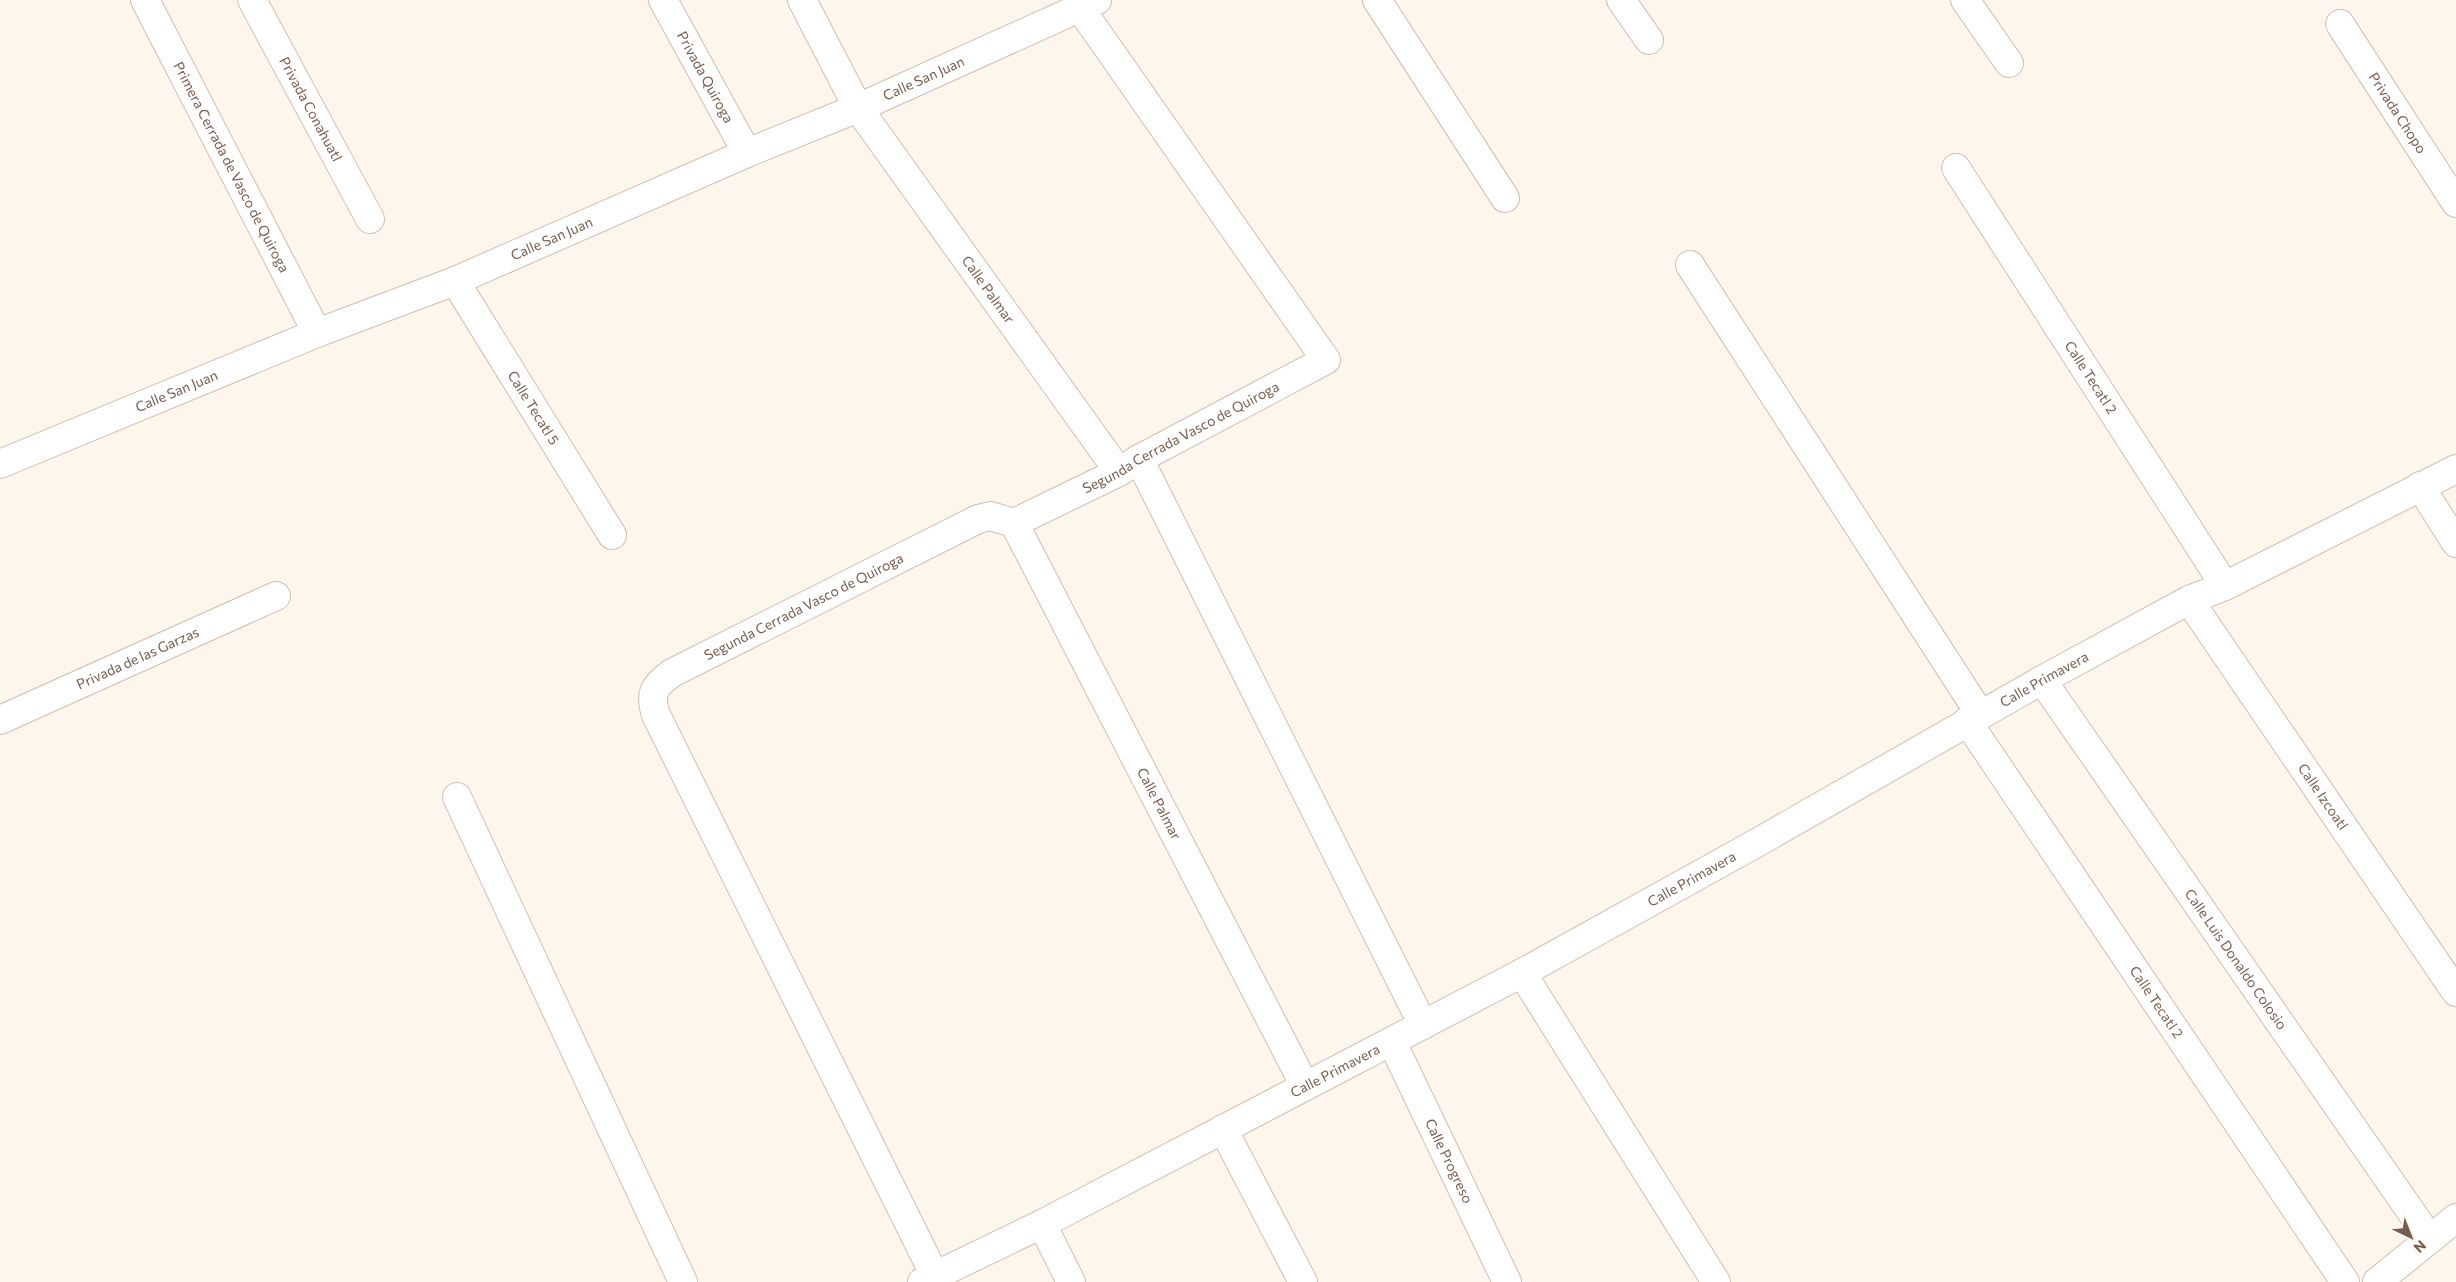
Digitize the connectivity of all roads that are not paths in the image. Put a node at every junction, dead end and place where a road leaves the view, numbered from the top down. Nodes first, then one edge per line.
1 (145, 0) edge
2 (252, 0) edge
3 (662, 0) edge
4 (802, 0) edge
5 (1377, 0) edge
6 (1621, 0) edge
7 (1966, 0) edge
8 (1089, 4) edge
9 (2340, 24) dead end
10 (1649, 40) dead end
11 (2009, 63) dead end
12 (858, 108) junction
13 (747, 153) junction
14 (1956, 168) dead end
15 (1505, 198) dead end
16 (2456, 203) edge
17 (370, 219) dead end
18 (1690, 265) dead end
19 (455, 281) junction
20 (317, 333) junction
21 (0, 464) edge
22 (1129, 465) junction
23 (2456, 469) edge
24 (2420, 486) junction
25 (1014, 523) junction
26 (612, 534) dead end
27 (2456, 543) edge
28 (2225, 586) junction
29 (276, 596) dead end
30 (2189, 600) junction
31 (2042, 680) junction
32 (1974, 718) junction
33 (0, 720) edge
34 (457, 798) dead end
35 (1522, 973) junction
36 (2456, 992) edge
37 (1423, 1025) junction
38 (1392, 1042) junction
39 (1305, 1086) junction
40 (1222, 1129) junction
41 (2456, 1218) edge
42 (1042, 1224) junction
43 (2430, 1239) junction
44 (929, 1279) edge
45 (2381, 1281) edge
46 (683, 1282) edge
47 (1071, 1282) edge
48 (1303, 1282) edge
49 (1507, 1282) edge
50 (1716, 1282) edge
51 (2345, 1282) edge

1 - 20 street, Primera Cerrada de Vasco de Quiroga
2 - 17 street, Privada Conahuatl
3 - 13 street, Privada Quiroga
4 - 12 street, Calle Palmar
5 - 15 street
6 - 10 street
7 - 11 street
8 - 12 street, Calle San Juan
8 - 22 street, Segunda Cerrada Vasco de Quiroga
9 - 16 street, Privada Chopo
12 - 13 street, Calle San Juan
12 - 22 street, Calle Palmar
13 - 19 street, Calle San Juan
14 - 28 street, Calle Tecatl 2
18 - 32 street, Calle Tecatl 2
19 - 20 street, Calle San Juan
19 - 26 street, Calle Tecatl 5
20 - 21 street, Calle San Juan
22 - 25 street, Segunda Cerrada Vasco de Quiroga
22 - 37 street, Calle Palmar
23 - 24 street, Calle Primavera
24 - 27 street
24 - 28 street, Calle Primavera
25 - 39 street, Calle Palmar
25 - 44 street, Segunda Cerrada Vasco de Quiroga
28 - 30 street, Calle Primavera
29 - 33 street, Privada de las Garzas
30 - 31 street, Calle Primavera
30 - 36 street, Calle Izcoatl
31 - 32 street, Calle Primavera
31 - 43 street, Calle Luis Donaldo Colosio
32 - 35 street, Calle Primavera
32 - 51 street, Calle Tecatl 2
34 - 46 street
35 - 37 street, Calle Primavera
35 - 50 street
37 - 38 street, Calle Primavera
38 - 39 street, Calle Primavera
38 - 49 street, Calle Progreso
39 - 40 street, Calle Primavera
40 - 42 street, Calle Primavera
40 - 48 street
41 - 43 street
42 - 44 street, Calle Primavera
42 - 47 street
43 - 45 street

